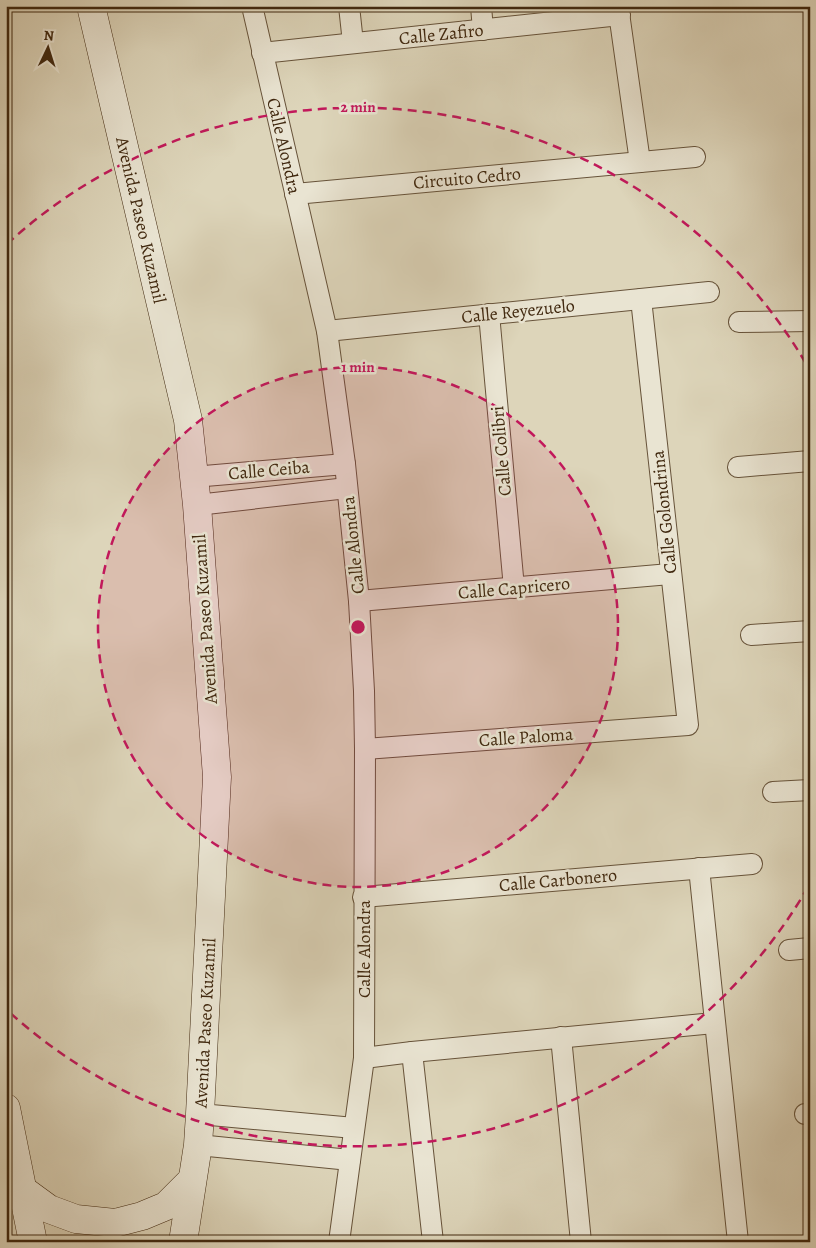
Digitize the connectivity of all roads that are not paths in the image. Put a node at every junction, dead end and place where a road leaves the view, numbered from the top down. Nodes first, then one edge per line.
1 (91, 6) edge
2 (252, 6) edge
3 (349, 6) edge
4 (480, 6) edge
5 (619, 11) edge
6 (483, 30) junction
7 (353, 43) junction
8 (262, 53) junction
9 (695, 157) dead end
10 (640, 162) junction
11 (295, 194) junction
12 (709, 292) dead end
13 (641, 299) junction
14 (489, 314) junction
15 (810, 321) edge
16 (739, 322) dead end
17 (327, 331) junction
18 (810, 461) edge
19 (345, 464) junction
20 (738, 467) dead end
21 (193, 477) junction
22 (347, 488) junction
23 (197, 506) junction
24 (670, 574) junction
25 (514, 588) junction
26 (359, 601) junction
27 (810, 631) edge
28 (751, 635) dead end
29 (688, 726) joint
30 (365, 749) junction
31 (810, 790) edge
32 (773, 792) dead end
33 (752, 864) dead end
34 (699, 868) junction
35 (363, 897) junction
36 (810, 948) edge
37 (789, 950) dead end
38 (714, 1023) junction
39 (561, 1037) junction
40 (412, 1052) junction
41 (364, 1058) junction
42 (6, 1108) edge
43 (200, 1114) junction
44 (354, 1128) junction
45 (198, 1145) junction
46 (350, 1160) junction
47 (191, 1181) junction
48 (23, 1190) junction
49 (33, 1242) edge
50 (183, 1242) edge
51 (339, 1242) edge
52 (433, 1242) edge
53 (580, 1242) edge
54 (738, 1242) edge

1 - 21 main road, Avenida Paseo Kuzamil
2 - 8 street, Calle Alondra
3 - 7 street
4 - 6 street
5 - 6 street, Calle Zafiro
5 - 10 street
6 - 7 street, Calle Zafiro
7 - 8 street, Calle Zafiro
8 - 11 street, Calle Alondra
9 - 10 street, Circuito Cedro
10 - 11 street, Circuito Cedro
11 - 17 street, Calle Alondra
12 - 13 street, Calle Reyezuelo
13 - 14 street, Calle Reyezuelo
13 - 24 street, Calle Golondrina
14 - 17 street, Calle Reyezuelo
14 - 25 street, Calle Colibri
15 - 16 street
17 - 19 street, Calle Alondra
18 - 20 street
19 - 21 street, Calle Ceiba
19 - 22 street, Calle Alondra
21 - 23 main road, Avenida Paseo Kuzamil
22 - 23 street, Calle Ceiba
22 - 26 street, Calle Alondra
23 - 43 main road, Avenida Paseo Kuzamil
24 - 25 street, Calle Capricero
24 - 29 street, Calle Golondrina
25 - 26 street, Calle Capricero
26 - 30 street, Calle Alondra
27 - 28 street
29 - 30 street, Calle Paloma
30 - 35 street, Calle Alondra
31 - 32 street
33 - 34 street, Calle Carbonero
34 - 35 street, Calle Carbonero
34 - 38 street
35 - 41 street, Calle Alondra
36 - 37 street
38 - 39 street
38 - 54 street
39 - 40 street
39 - 53 street
40 - 41 street
40 - 52 street
41 - 44 street, Calle Alondra
42 - 48 main road
43 - 44 street
43 - 45 main road, Avenida Paseo Kuzamil
44 - 46 street, Calle Alondra
45 - 46 street
45 - 47 main road, Avenida Paseo Kuzamil
46 - 51 street, Calle Alondra
47 - 48 main road
47 - 50 main road, Avenida Paseo Kuzamil
48 - 49 main road

